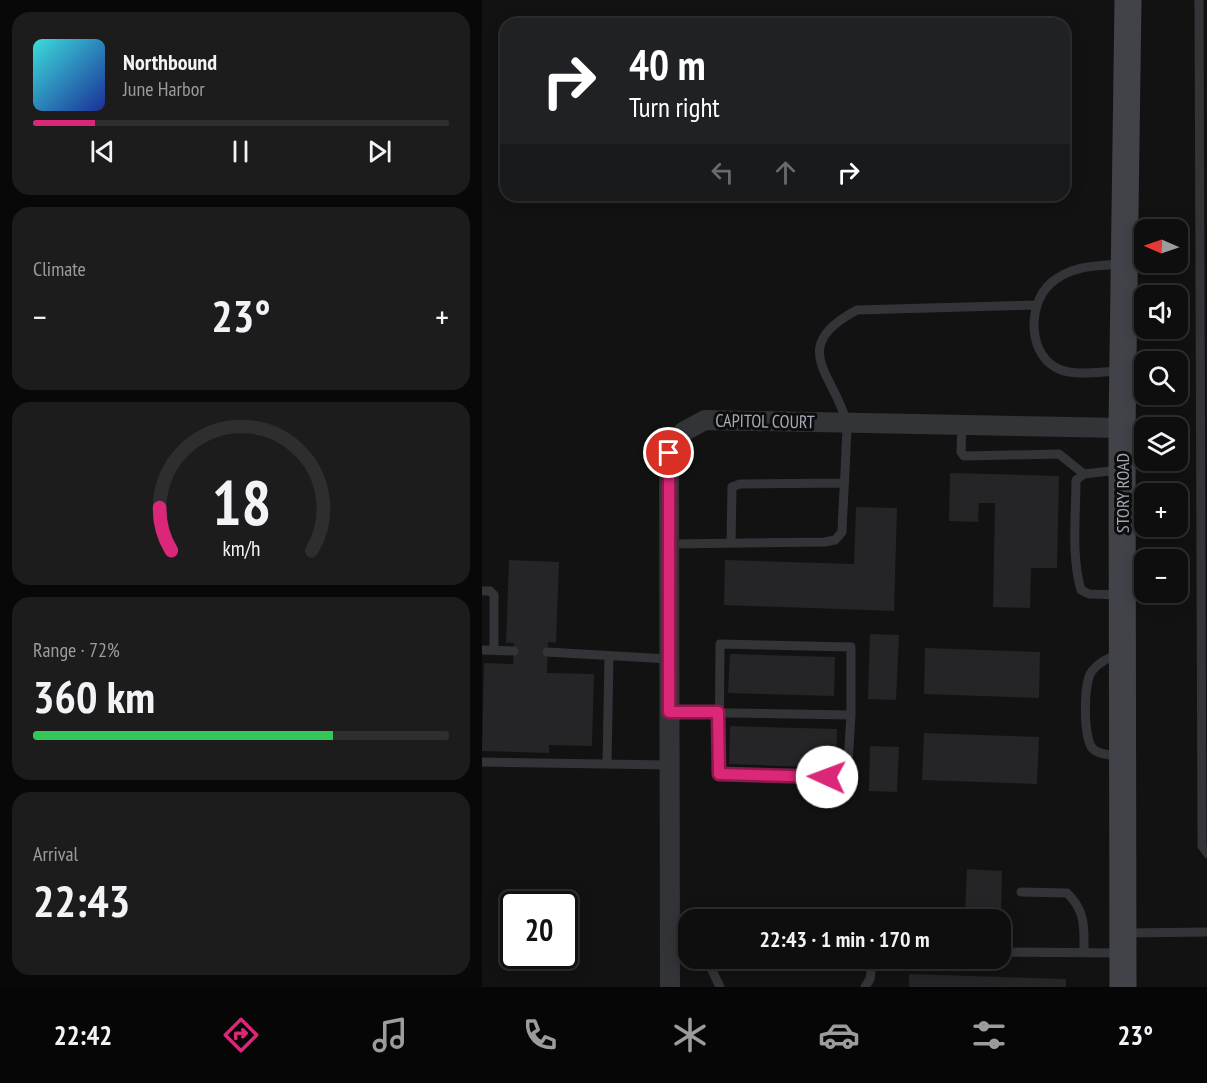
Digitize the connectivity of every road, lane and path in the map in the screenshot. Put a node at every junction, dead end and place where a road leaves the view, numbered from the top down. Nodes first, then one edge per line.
1 (1128, 0) edge
2 (1199, 0) edge
3 (1125, 264) junction
4 (1037, 305) junction
5 (1123, 370) junction
6 (846, 422) junction
7 (962, 425) junction
8 (1122, 428) junction
9 (1122, 470) junction
10 (1084, 474) junction
11 (844, 483) junction
12 (731, 543) junction
13 (669, 544) junction
14 (482, 591) edge
15 (1122, 596) junction
16 (482, 650) edge
17 (494, 650) junction
18 (514, 651) dead end
19 (547, 652) dead end
20 (1123, 653) junction
21 (609, 656) junction
22 (669, 659) junction
23 (669, 712) junction
24 (718, 712) junction
25 (851, 714) junction
26 (1122, 757) junction
27 (482, 762) edge
28 (607, 764) junction
29 (669, 765) junction
30 (1208, 854) edge
31 (1021, 892) dead end
32 (678, 919) edge
33 (1208, 932) edge
34 (678, 942) edge
35 (1123, 943) junction
36 (1011, 952) edge
37 (1084, 952) junction
38 (711, 969) edge
39 (871, 969) edge
40 (670, 987) edge
41 (720, 987) edge
42 (865, 987) edge
43 (1123, 987) edge

1 - 3 street, STORY ROAD
2 - 30 lane
3 - 4 lane
3 - 5 street, STORY ROAD
4 - 5 lane
4 - 6 lane
5 - 8 street, STORY ROAD
6 - 7 street, CAPITOL COURT
6 - 11 lane
6 - 13 street, CAPITOL COURT
7 - 8 street, CAPITOL COURT
7 - 10 lane
8 - 9 street, STORY ROAD
9 - 10 lane
9 - 15 street, STORY ROAD
10 - 15 lane
11 - 12 lane
11 - 12 lane
12 - 13 lane
13 - 22 street, CAPITOL COURT
14 - 17 lane
15 - 20 street, STORY ROAD
16 - 17 lane
17 - 18 lane
19 - 21 lane
20 - 26 street, STORY ROAD
20 - 26 lane
21 - 22 lane
21 - 28 lane
22 - 23 street, CAPITOL COURT
23 - 24 lane
23 - 29 street, CAPITOL COURT
24 - 25 lane
24 - 25 lane
24 - 25 lane
26 - 35 street, STORY ROAD
27 - 28 lane
28 - 29 lane
29 - 32 street, CAPITOL COURT
31 - 37 lane
33 - 35 lane
34 - 40 street, CAPITOL COURT
35 - 37 lane
35 - 43 street, STORY ROAD
36 - 37 lane
38 - 41 lane
39 - 42 lane

